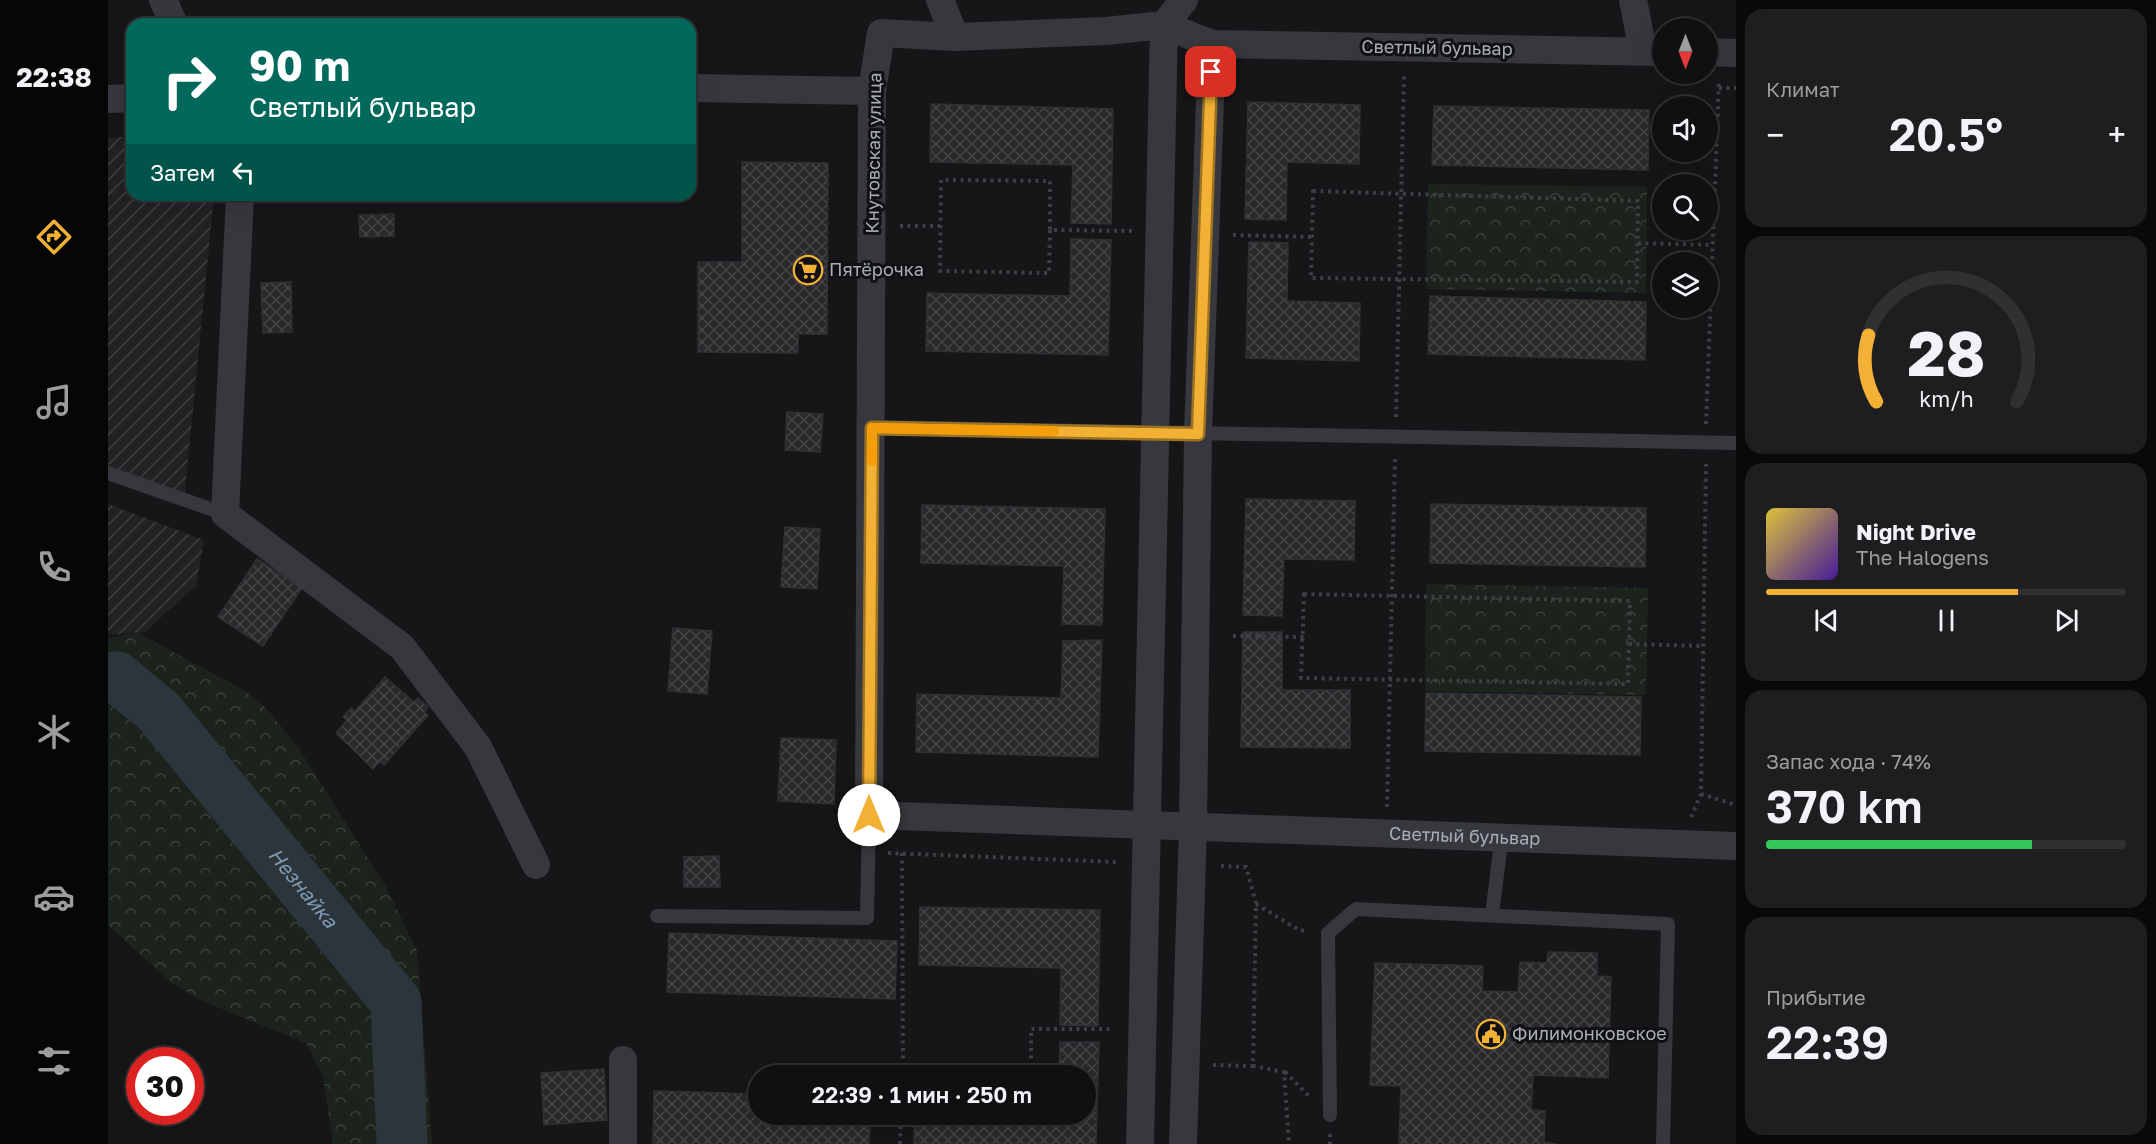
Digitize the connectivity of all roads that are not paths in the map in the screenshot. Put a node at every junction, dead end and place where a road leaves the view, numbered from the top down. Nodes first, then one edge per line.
1 (164, 0) edge
2 (940, 0) edge
3 (1184, 0) edge
4 (1633, 0) edge
5 (172, 18) edge
6 (1164, 25) junction
7 (881, 33) joint
8 (955, 37) junction
9 (1212, 45) junction
10 (1652, 51) edge
11 (1718, 52) edge
12 (1736, 53) edge
13 (696, 88) edge
14 (872, 91) junction
15 (126, 98) edge
16 (108, 99) edge
17 (240, 201) edge
18 (872, 428) junction
19 (1157, 433) junction
20 (1198, 434) junction
21 (1736, 443) edge
22 (108, 473) edge
23 (225, 514) junction
24 (869, 815) junction
25 (1146, 826) junction
26 (1193, 827) junction
27 (1502, 835) junction
28 (1736, 846) edge
29 (536, 866) dead end
30 (1492, 915) junction
31 (657, 916) dead end
32 (623, 1060) dead end
33 (1330, 1115) dead end
34 (623, 1144) edge
35 (1140, 1144) edge
36 (1183, 1144) edge
37 (1663, 1144) edge

1 - 5 street
2 - 8 street
3 - 6 street
4 - 10 street
6 - 8 street, Светлый бульвар
6 - 9 street, Светлый бульвар
6 - 19 street
7 - 8 street, Светлый бульвар
7 - 14 street, Кнутовская улица
9 - 10 street, Светлый бульвар
9 - 20 street
11 - 12 street
13 - 14 street
14 - 18 street, Кнутовская улица
15 - 16 street
17 - 23 street
18 - 19 lane
18 - 24 street, Кнутовская улица
19 - 20 lane
19 - 25 street
20 - 21 lane
20 - 26 street
22 - 23 lane
23 - 29 street
24 - 25 street, Светлый бульвар
24 - 31 lane
25 - 26 street, Светлый бульвар
25 - 35 street
26 - 27 street, Светлый бульвар
26 - 36 street
27 - 28 street, Светлый бульвар
27 - 30 lane
30 - 33 lane
30 - 37 lane
32 - 34 street

